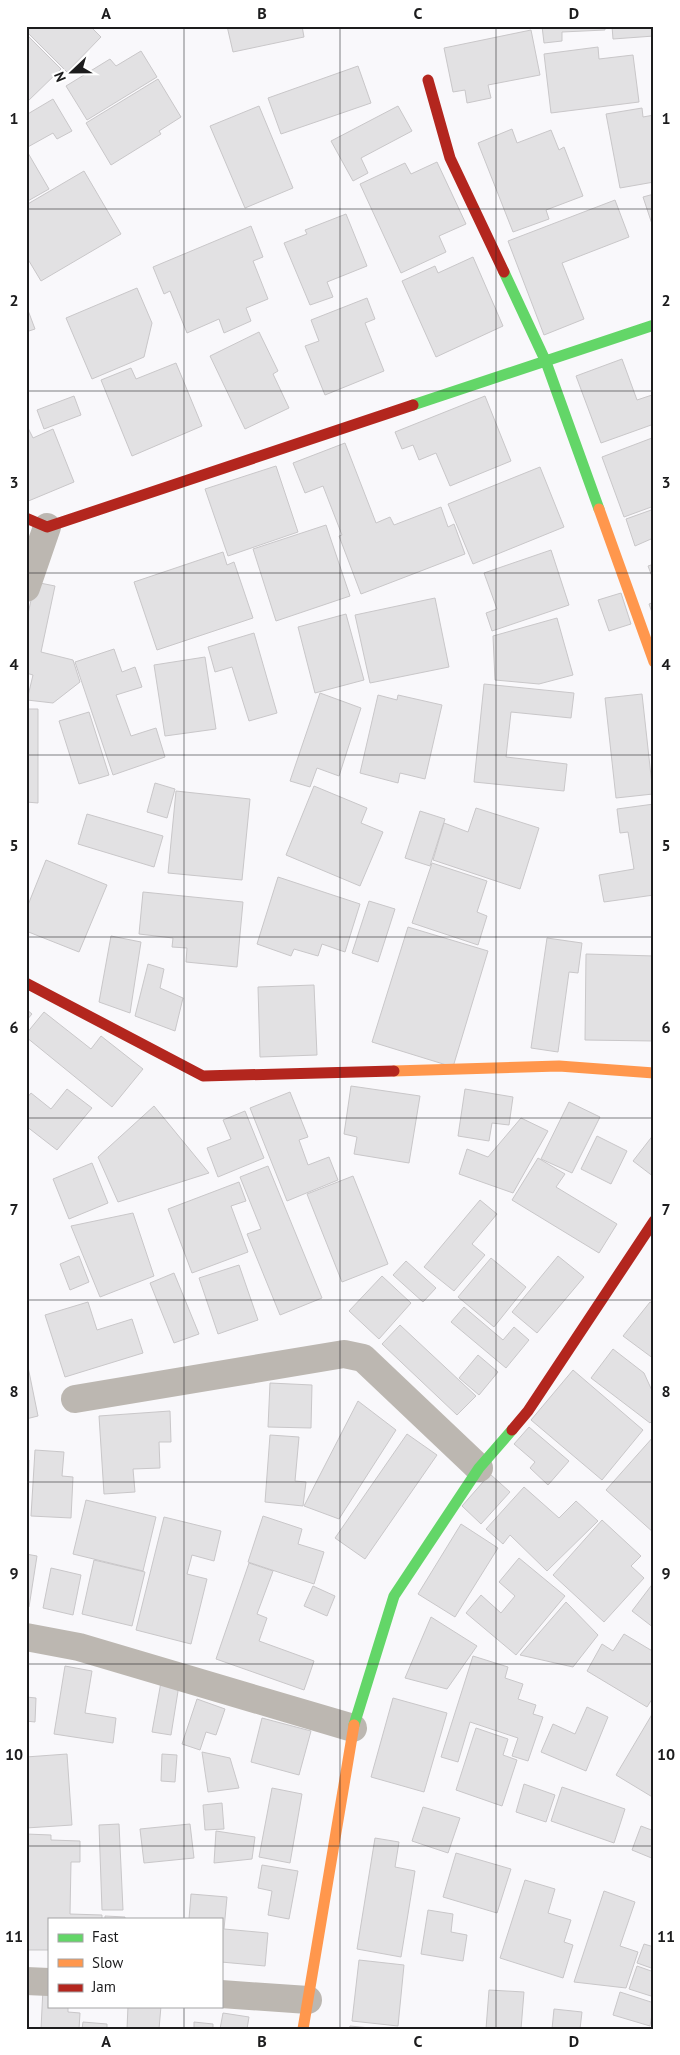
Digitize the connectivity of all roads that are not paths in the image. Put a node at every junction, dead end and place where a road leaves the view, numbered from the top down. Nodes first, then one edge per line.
1 (428, 80) dead end
2 (654, 325) edge
3 (546, 362) junction
4 (37, 523) edge
5 (26, 588) edge
6 (654, 662) edge
7 (26, 984) edge
8 (654, 1073) edge
9 (654, 1221) edge
10 (75, 1399) dead end
11 (479, 1468) junction
12 (26, 1636) edge
13 (353, 1728) junction
14 (26, 1981) edge
15 (48, 1982) edge
16 (222, 1994) edge
17 (308, 2000) junction
18 (303, 2029) edge

1 - 3 street
2 - 3 street
3 - 4 street
3 - 6 street
4 - 5 street
7 - 8 street
9 - 11 street
10 - 11 street
11 - 13 street
12 - 13 street
13 - 17 street
14 - 15 street
16 - 17 street
17 - 18 street

